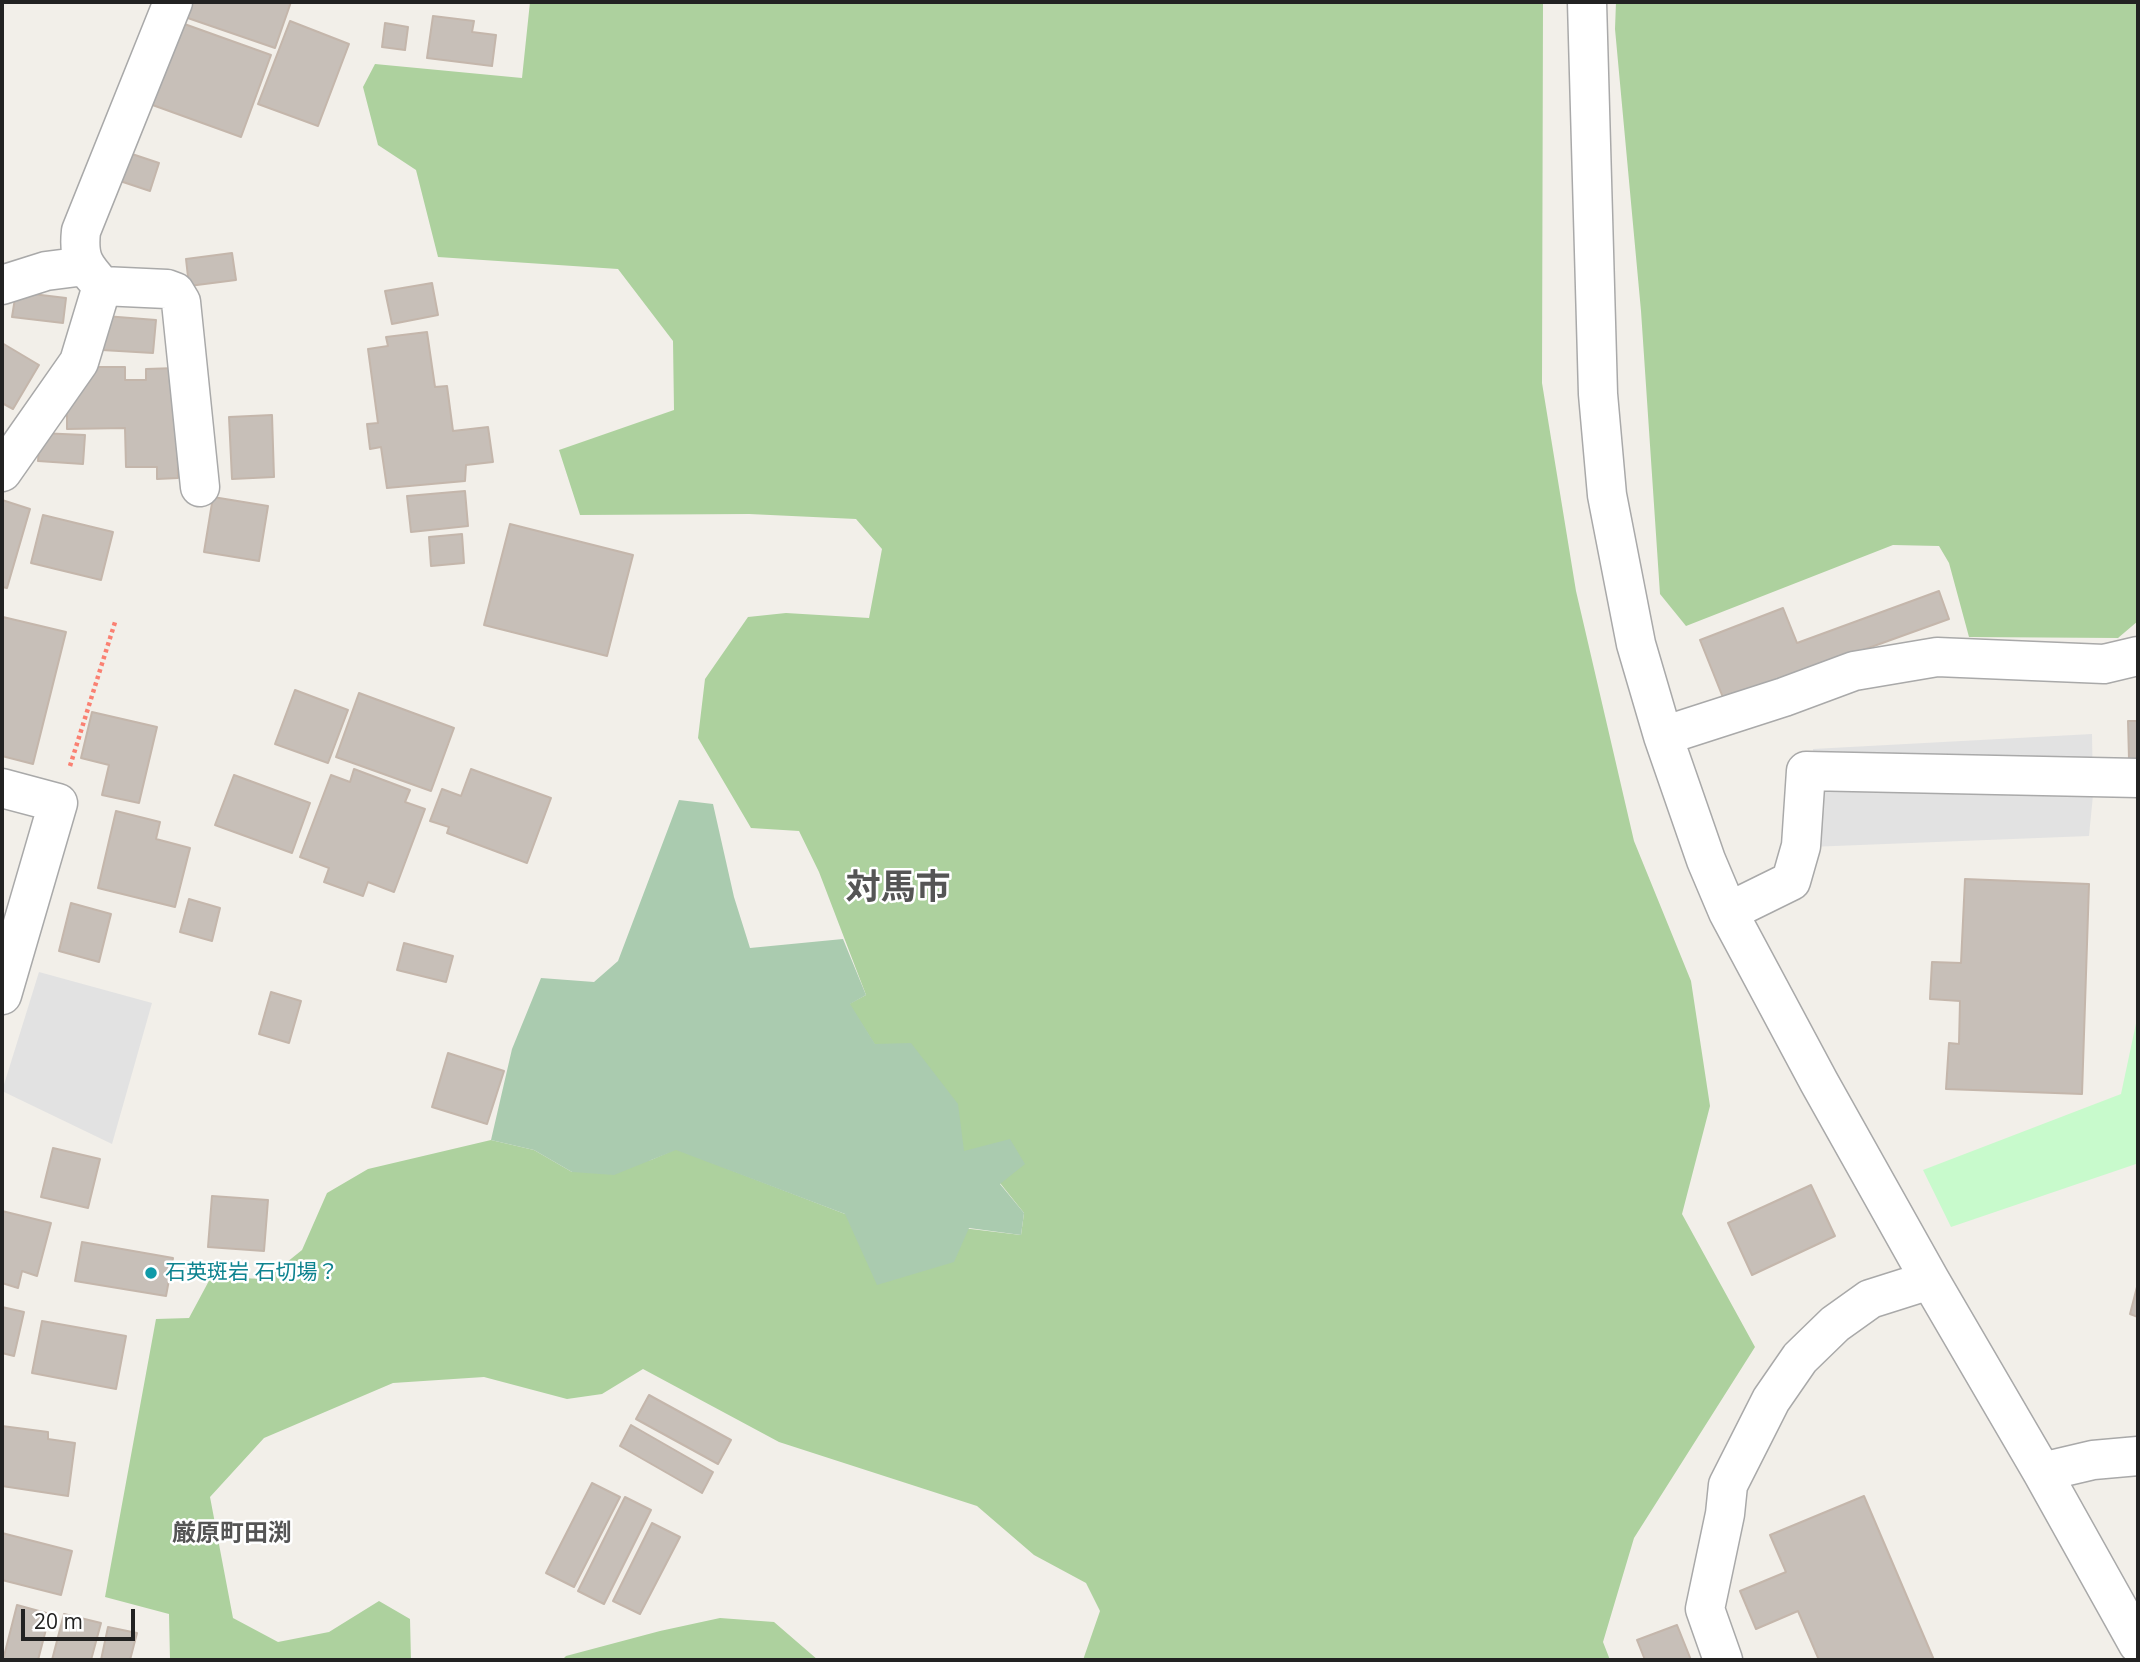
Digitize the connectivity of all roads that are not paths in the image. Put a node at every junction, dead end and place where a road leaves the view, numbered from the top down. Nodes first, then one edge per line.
1 (173, 2) edge
2 (1587, 2) edge
3 (94, 276) junction
4 (2, 285) edge
5 (2, 472) edge
6 (200, 487) dead end
7 (2138, 656) edge
8 (1663, 736) junction
9 (2138, 778) edge
10 (2, 788) edge
11 (1728, 912) junction
12 (2, 995) edge
13 (1930, 1280) junction
14 (2138, 1456) edge
15 (2042, 1472) junction
16 (2138, 1644) edge
17 (1723, 1660) edge

1 - 3 street
2 - 8 street
3 - 4 street
3 - 5 street
3 - 6 street
7 - 8 street
8 - 11 street
9 - 11 street
10 - 12 street
11 - 13 street
13 - 15 street
13 - 17 street
14 - 15 street
15 - 16 street

